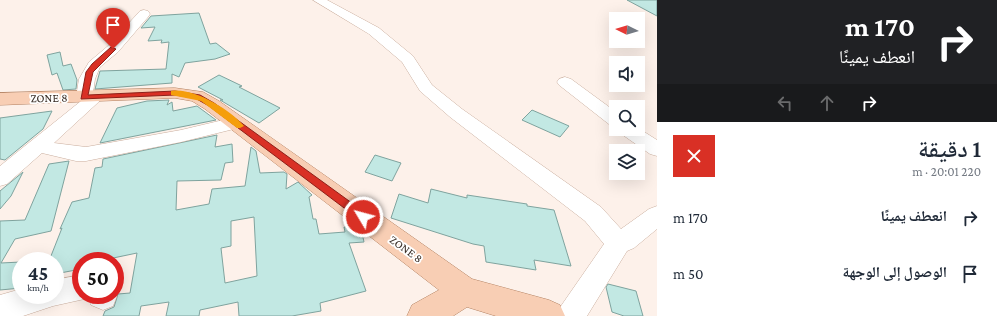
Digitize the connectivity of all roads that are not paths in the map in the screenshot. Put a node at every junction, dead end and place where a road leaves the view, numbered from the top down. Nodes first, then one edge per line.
1 (319, 0) edge
2 (144, 14) dead end
3 (565, 82) dead end
4 (90, 97) junction
5 (0, 99) edge
6 (609, 116) edge
7 (236, 123) junction
8 (637, 136) edge
9 (38, 146) junction
10 (657, 149) edge
11 (0, 178) edge
12 (657, 216) edge
13 (618, 243) junction
14 (465, 292) junction
15 (16, 304) edge
16 (0, 309) edge
17 (423, 316) edge
18 (549, 316) edge
19 (571, 316) edge

1 - 13 street
2 - 4 street
3 - 6 street
4 - 5 main road, ZONE 8
4 - 7 main road, ZONE 8
4 - 9 street
7 - 9 street
7 - 14 main road, ZONE 8
8 - 10 street
9 - 11 street
12 - 13 street
13 - 19 street
14 - 17 main road
14 - 18 main road
15 - 16 street

